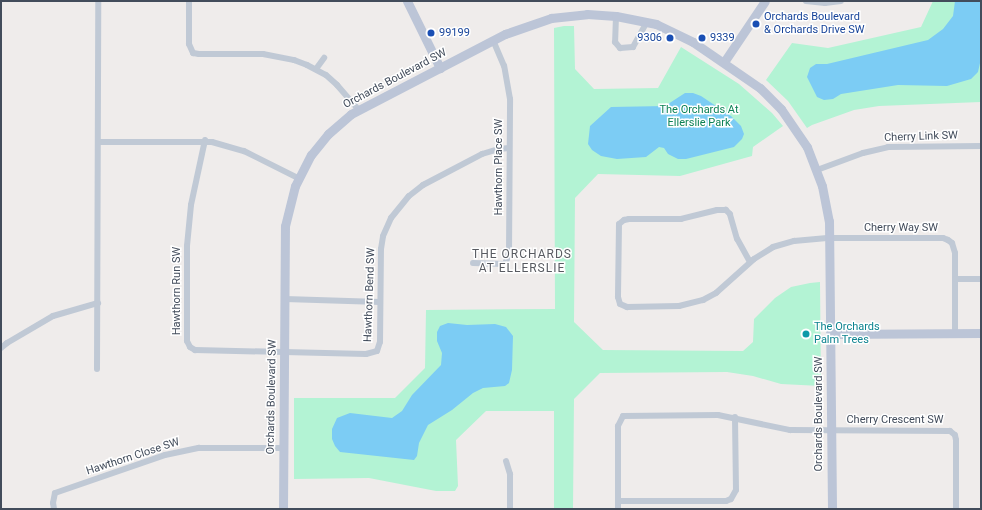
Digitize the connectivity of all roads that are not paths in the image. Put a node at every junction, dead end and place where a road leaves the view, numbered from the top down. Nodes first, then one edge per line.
1 (98, 1) edge
2 (189, 1) edge
3 (407, 1) edge
4 (765, 1) edge
5 (806, 1) edge
6 (841, 1) edge
7 (616, 16) junction
8 (647, 22) junction
9 (493, 40) junction
10 (324, 58) dead end
11 (724, 62) junction
12 (440, 68) junction
13 (316, 69) junction
14 (359, 110) junction
15 (205, 140) junction
16 (99, 142) junction
17 (981, 146) edge
18 (509, 148) junction
19 (817, 170) junction
20 (298, 178) junction
21 (830, 238) junction
22 (750, 262) junction
23 (473, 263) dead end
24 (955, 279) junction
25 (981, 279) edge
26 (285, 299) junction
27 (380, 302) junction
28 (98, 303) junction
29 (955, 333) junction
30 (981, 333) edge
31 (831, 334) junction
32 (1, 348) edge
33 (285, 351) junction
34 (97, 369) dead end
35 (735, 417) junction
36 (831, 430) junction
37 (283, 448) junction
38 (506, 461) dead end
39 (618, 500) junction
40 (54, 509) edge
41 (283, 509) edge
42 (510, 509) edge
43 (618, 509) edge
44 (832, 509) edge
45 (956, 509) edge

1 - 16 street
2 - 13 street
3 - 12 street
4 - 11 street
5 - 6 street
7 - 8 street, Orchards Boulevard SW
7 - 8 street
7 - 9 street, Orchards Boulevard SW
8 - 11 street, Orchards Boulevard SW
9 - 12 street, Orchards Boulevard SW
9 - 18 street, Hawthorn Place SW
10 - 13 street
11 - 19 street, Orchards Boulevard SW
12 - 14 street, Orchards Boulevard SW
13 - 14 street
14 - 20 street, Orchards Boulevard SW
15 - 16 street
15 - 20 street
15 - 33 street, Hawthorn Run SW
16 - 28 street
17 - 19 street, Cherry Link SW
18 - 23 street, Hawthorn Place SW
18 - 27 street, Hawthorn Bend SW
19 - 21 street, Orchards Boulevard SW
20 - 26 street, Orchards Boulevard SW
21 - 22 street, Cherry Way SW
21 - 24 street, Cherry Way SW
21 - 31 street, Orchards Boulevard SW
22 - 22 street, Cherry Way SW
24 - 25 street
24 - 29 street, Cherry Way SW
26 - 27 street
26 - 33 street, Orchards Boulevard SW
27 - 33 street, Hawthorn Bend SW
28 - 32 street
28 - 34 street
29 - 30 street
29 - 31 street
31 - 36 street, Orchards Boulevard SW
33 - 37 street, Orchards Boulevard SW
35 - 36 street
35 - 39 street
35 - 39 street
36 - 44 street, Orchards Boulevard SW
36 - 45 street, Cherry Crescent SW
37 - 40 street, Hawthorn Close SW
37 - 41 street, Orchards Boulevard SW
38 - 42 street
39 - 43 street

